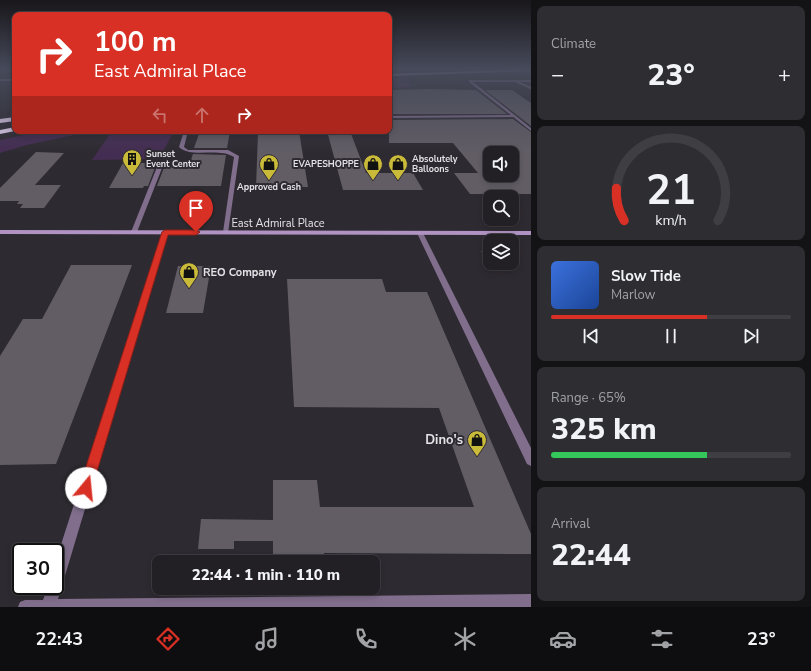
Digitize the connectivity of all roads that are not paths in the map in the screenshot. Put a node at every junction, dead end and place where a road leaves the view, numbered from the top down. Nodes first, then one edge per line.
1 (491, 97) edge
2 (514, 116) junction
3 (392, 117) edge
4 (12, 120) edge
5 (0, 122) edge
6 (530, 128) edge
7 (12, 130) edge
8 (0, 132) edge
9 (185, 134) edge
10 (161, 163) dead end
11 (0, 232) edge
12 (134, 232) junction
13 (165, 232) junction
14 (226, 232) junction
15 (420, 233) junction
16 (531, 233) edge
17 (531, 460) edge
18 (64, 557) edge
19 (52, 595) edge
20 (531, 601) edge
21 (25, 607) edge
22 (48, 607) edge

1 - 2 street
2 - 3 street
2 - 6 street
4 - 5 highway
7 - 8 highway
9 - 14 street
10 - 12 street
11 - 12 main road, East Admiral Place
12 - 13 main road, East Admiral Place
13 - 14 main road, East Admiral Place
13 - 18 street
14 - 15 main road, East Admiral Place
15 - 16 main road, East Admiral Place
15 - 17 street
19 - 22 street
20 - 22 street
21 - 22 street

